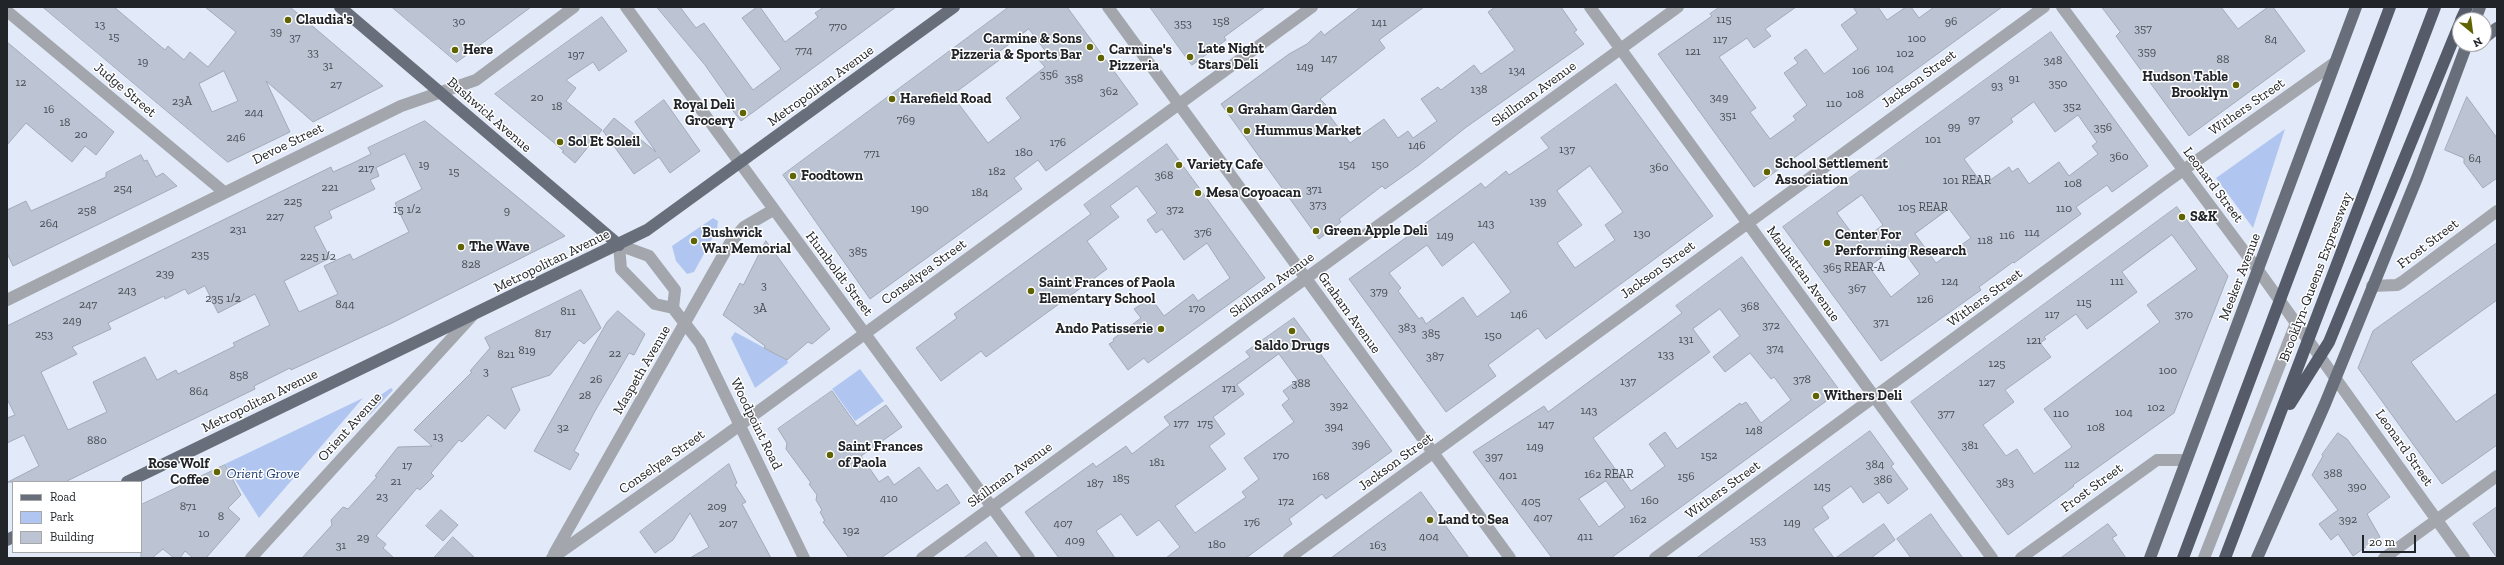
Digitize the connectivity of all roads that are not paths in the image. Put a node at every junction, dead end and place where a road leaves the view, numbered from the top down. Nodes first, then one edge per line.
1 (340, 7) edge
2 (574, 7) edge
3 (626, 7) edge
4 (954, 7) edge
5 (1108, 7) edge
6 (1312, 7) edge
7 (1590, 7) edge
8 (1678, 7) edge
9 (2044, 7) edge
10 (2062, 7) edge
11 (2356, 7) edge
12 (2390, 7) edge
13 (2435, 7) edge
14 (7, 11) edge
15 (2452, 42) edge
16 (1621, 49) junction
17 (2464, 52) edge
18 (2333, 64) junction
19 (440, 92) junction
20 (1178, 104) junction
21 (740, 164) junction
22 (2182, 171) junction
23 (224, 192) junction
24 (773, 210) junction
25 (2497, 211) edge
26 (1748, 223) junction
27 (619, 245) junction
28 (2258, 270) junction
29 (1306, 279) junction
30 (2372, 286) junction
31 (7, 300) edge
32 (673, 308) junction
33 (472, 316) junction
34 (686, 323) junction
35 (2296, 323) junction
36 (864, 334) junction
37 (2334, 376) junction
38 (1875, 398) junction
39 (741, 424) junction
40 (2276, 427) junction
41 (1433, 453) junction
42 (2186, 460) junction
43 (2497, 476) edge
44 (130, 481) edge
45 (991, 508) junction
46 (2436, 520) junction
47 (251, 558) edge
48 (552, 558) edge
49 (804, 558) edge
50 (922, 558) edge
51 (1029, 558) edge
52 (1289, 558) edge
53 (1510, 558) edge
54 (1655, 558) edge
55 (1992, 558) edge
56 (2021, 558) edge
57 (2150, 558) edge
58 (2183, 558) edge
59 (2204, 558) edge
60 (2225, 558) edge
61 (2257, 558) edge
62 (2384, 558) edge
63 (2464, 558) edge

1 - 19 main road, Bushwick Avenue
2 - 19 street, Devoe Street
3 - 21 street, Humboldt Street
4 - 21 main road, Metropolitan Avenue
5 - 20 street, Graham Avenue
6 - 20 street, Conselyea Street
7 - 16 street, Manhattan Avenue
8 - 16 street, Skillman Avenue
9 - 26 street, Jackson Street
10 - 22 street, Leonard Street
11 - 18 main road, Meeker Avenue
12 - 58 highway, Brooklyn-Queens Expressway
13 - 40 highway, Brooklyn-Queens Expressway
14 - 23 street, Judge Street
15 - 40 highway
16 - 26 street, Manhattan Avenue
16 - 29 street, Skillman Avenue
17 - 30 main road
18 - 22 street, Withers Street
18 - 28 main road, Meeker Avenue
19 - 23 street, Devoe Street
19 - 27 main road, Bushwick Avenue
20 - 29 street, Graham Avenue
20 - 36 street, Conselyea Street
21 - 24 street, Humboldt Street
21 - 27 main road, Metropolitan Avenue
22 - 28 street, Leonard Street
22 - 38 street, Withers Street
23 - 31 street, Devoe Street
24 - 34 street, Maspeth Avenue
24 - 36 street, Humboldt Street
25 - 30 street, Frost Street
26 - 38 street, Manhattan Avenue
26 - 41 street, Jackson Street
27 - 32 street
27 - 32 street
27 - 33 main road, Metropolitan Avenue
28 - 35 street, Leonard Street
28 - 42 main road, Meeker Avenue
29 - 41 street, Graham Avenue
29 - 45 street, Skillman Avenue
30 - 37 main road
32 - 34 street, Woodpoint Road
33 - 44 main road, Metropolitan Avenue
33 - 47 street, Orient Avenue
34 - 39 street, Woodpoint Road
34 - 48 street, Maspeth Avenue
35 - 37 street, Leonard Street
35 - 59 street
36 - 39 street, Conselyea Street
36 - 45 street, Humboldt Street
37 - 46 street, Leonard Street
37 - 61 main road
38 - 54 street, Withers Street
38 - 55 street, Manhattan Avenue
39 - 48 street, Conselyea Street
39 - 49 street, Woodpoint Road
40 - 60 highway, Brooklyn-Queens Expressway
41 - 52 street, Jackson Street
41 - 53 street, Graham Avenue
42 - 56 street, Frost Street
42 - 57 main road, Meeker Avenue
43 - 46 street
45 - 50 street, Skillman Avenue
45 - 51 street, Humboldt Street
46 - 62 street
46 - 63 street, Leonard Street

